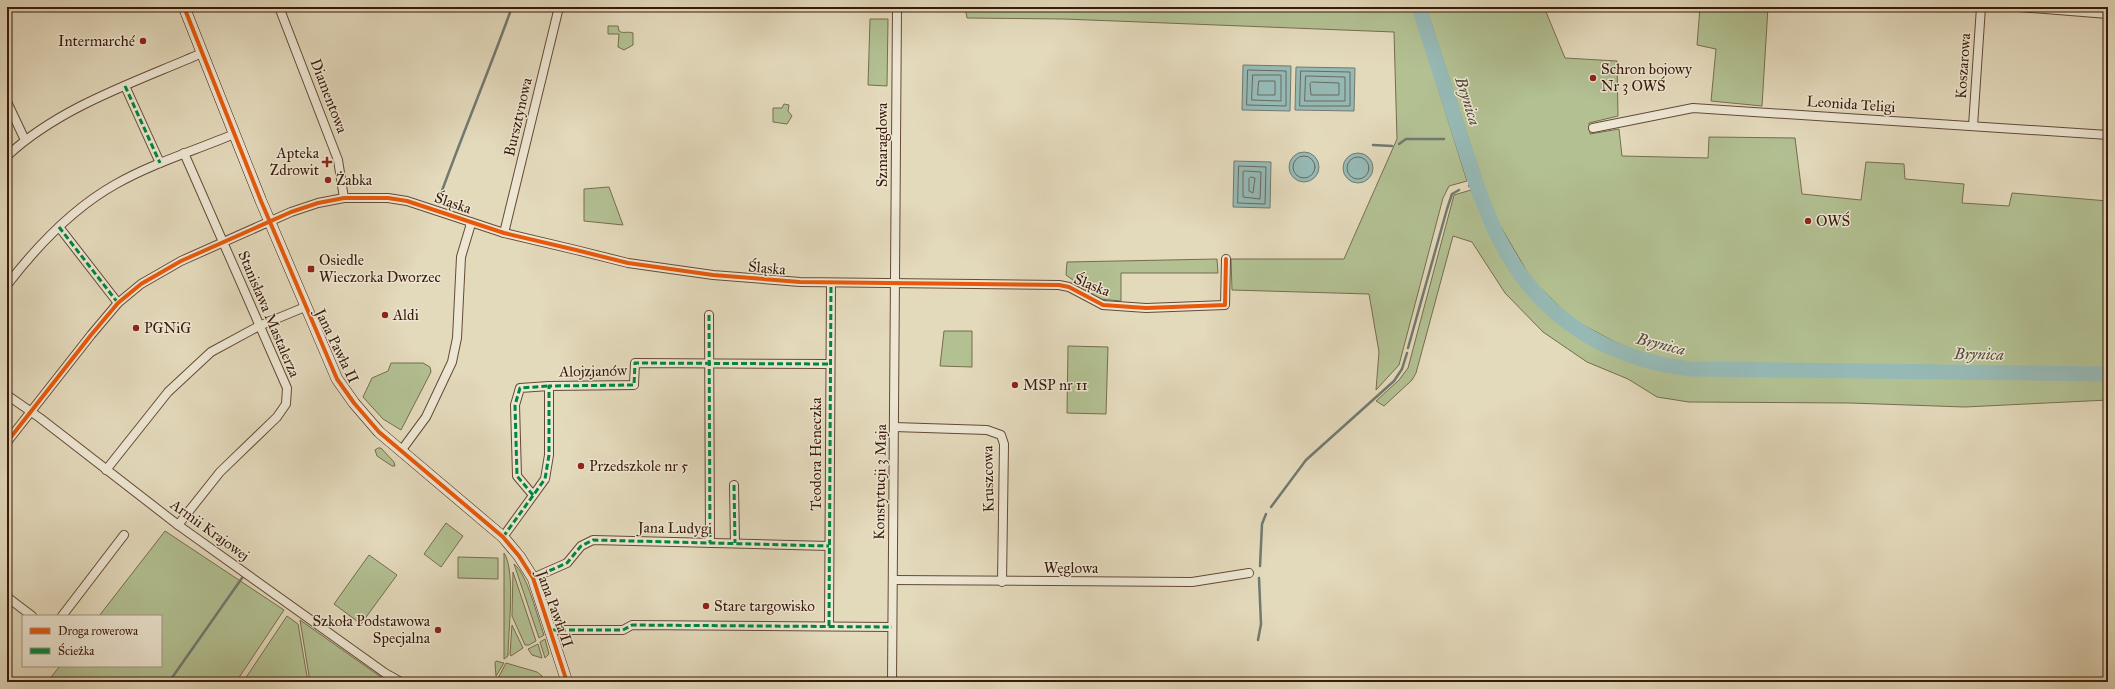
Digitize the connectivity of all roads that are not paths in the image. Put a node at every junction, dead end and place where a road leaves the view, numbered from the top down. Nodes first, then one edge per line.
1 (184, 7) edge
2 (280, 7) edge
3 (559, 7) edge
4 (897, 7) edge
5 (1981, 7) edge
6 (2019, 7) edge
7 (2108, 14) edge
8 (202, 53) junction
9 (125, 86) junction
10 (7, 102) edge
11 (1973, 126) junction
12 (1593, 128) dead end
13 (234, 134) junction
14 (2108, 135) edge
15 (25, 140) junction
16 (184, 153) junction
17 (7, 156) edge
18 (160, 163) junction
19 (344, 198) junction
20 (269, 222) junction
21 (470, 222) junction
22 (59, 227) junction
23 (504, 233) junction
24 (223, 242) junction
25 (1226, 259) dead end
26 (895, 282) junction
27 (831, 283) junction
28 (7, 285) edge
29 (118, 303) junction
30 (305, 307) junction
31 (709, 315) dead end
32 (259, 326) junction
33 (708, 364) junction
34 (830, 364) junction
35 (549, 386) junction
36 (7, 395) edge
37 (31, 411) junction
38 (894, 427) junction
39 (7, 442) edge
40 (401, 451) junction
41 (106, 470) junction
42 (734, 485) dead end
43 (533, 495) junction
44 (178, 526) junction
45 (124, 535) dead end
46 (503, 537) junction
47 (710, 543) junction
48 (736, 543) junction
49 (829, 546) junction
50 (1249, 573) dead end
51 (533, 578) junction
52 (893, 580) junction
53 (1002, 582) junction
54 (7, 597) edge
55 (31, 615) edge
56 (63, 615) edge
57 (829, 626) junction
58 (892, 627) junction
59 (551, 630) junction
60 (401, 682) edge
61 (567, 682) edge
62 (892, 682) edge

1 - 8 street, Jana Pawła II
2 - 19 street, Diamentowa
3 - 23 street, Bursztynowa
4 - 26 street, Szmaragdowa
5 - 11 street, Koszarowa
6 - 7 street
8 - 9 street
8 - 13 street, Jana Pawła II
9 - 15 street
9 - 18 street
10 - 15 street
11 - 12 street, Leonida Teligi
11 - 14 street, Leonida Teligi
13 - 16 street
13 - 20 street, Jana Pawła II
15 - 17 street
16 - 18 street
16 - 24 street, Stanisława Mastalerza
18 - 22 street
19 - 20 street, Śląska
19 - 21 street, Śląska
20 - 24 street, Śląska
20 - 30 street, Jana Pawła II
21 - 23 street, Śląska
21 - 40 street
22 - 28 street
22 - 29 street
23 - 27 street, Śląska
24 - 29 street, Śląska
24 - 32 street, Stanisława Mastalerza
25 - 26 street, Śląska
26 - 27 street, Śląska
26 - 38 street, Konstytucji 3 Maja
27 - 34 street, Teodora Heneczka
29 - 37 street, Śląska
30 - 32 street
30 - 40 street, Jana Pawła II
31 - 33 street
32 - 41 street
32 - 44 street, Stanisława Mastalerza
33 - 34 street, Alojzjanów
33 - 35 street, Alojzjanów
33 - 47 street
34 - 49 street, Teodora Heneczka
35 - 43 street, Alojzjanów
35 - 43 street
36 - 37 street, Armii Krajowej
37 - 39 street, Śląska
37 - 41 street, Armii Krajowej
38 - 52 street, Konstytucji 3 Maja
38 - 53 street, Kruszcowa
40 - 46 street, Jana Pawła II
41 - 44 street, Armii Krajowej
42 - 48 street
43 - 46 street, Alojzjanów
44 - 60 street, Armii Krajowej
45 - 56 street
46 - 51 street, Jana Pawła II
47 - 48 street, Jana Ludygi
47 - 51 street, Jana Ludygi
48 - 49 street, Jana Ludygi
49 - 57 street, Teodora Heneczka
50 - 53 street, Węglowa
51 - 59 street, Jana Pawła II
52 - 53 street, Węglowa
52 - 58 street, Konstytucji 3 Maja
54 - 55 street
57 - 58 street
57 - 59 street
58 - 62 street, Konstytucji 3 Maja
59 - 61 street, Jana Pawła II

